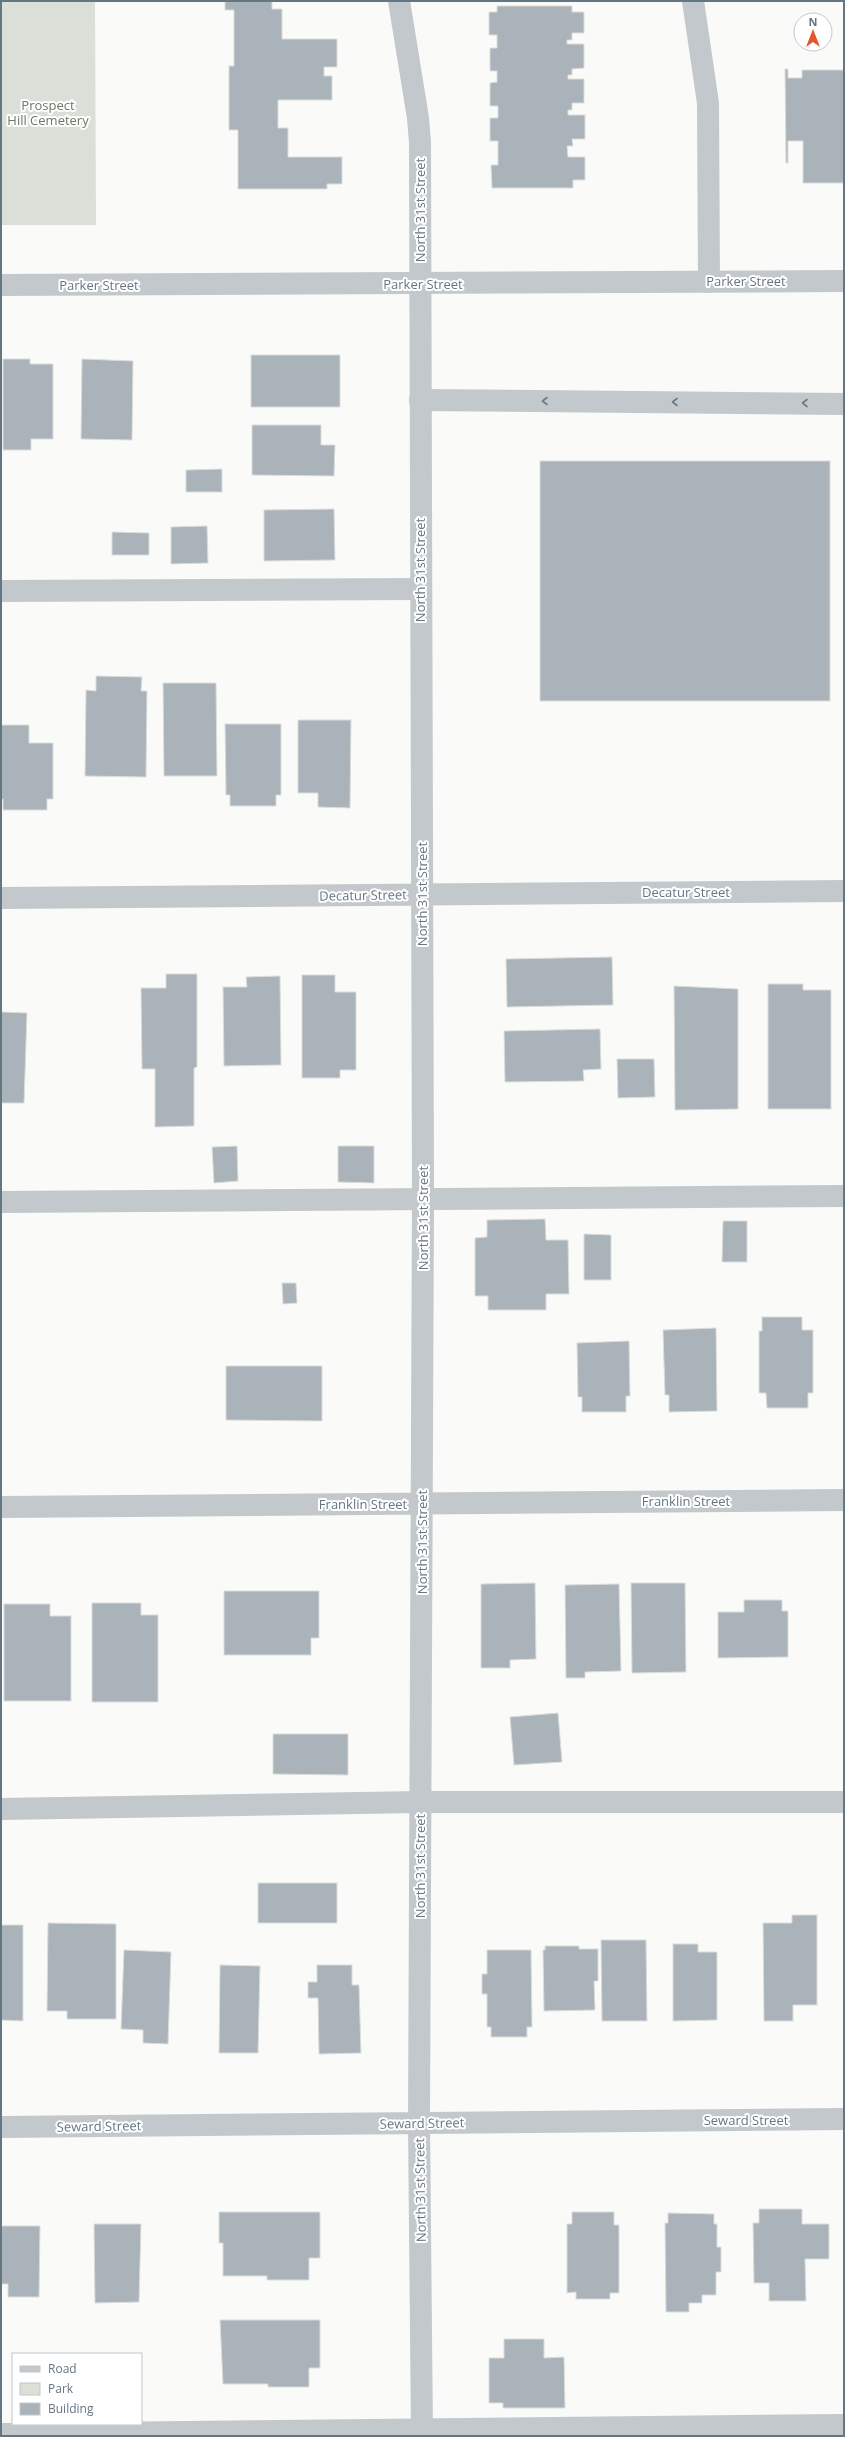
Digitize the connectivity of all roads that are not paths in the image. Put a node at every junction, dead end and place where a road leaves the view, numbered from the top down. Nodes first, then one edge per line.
1 (398, 1) edge
2 (692, 1) edge
3 (844, 281) edge
4 (710, 282) junction
5 (420, 284) junction
6 (1, 285) edge
7 (420, 400) junction
8 (844, 404) edge
9 (420, 589) junction
10 (1, 591) edge
11 (844, 892) edge
12 (422, 894) junction
13 (1, 898) edge
14 (844, 1196) edge
15 (423, 1198) junction
16 (1, 1202) edge
17 (844, 1500) edge
18 (423, 1504) junction
19 (1, 1507) edge
20 (420, 1802) junction
21 (844, 1802) edge
22 (1, 1809) edge
23 (844, 2119) edge
24 (419, 2122) junction
25 (1, 2127) edge
26 (844, 2425) edge
27 (422, 2433) edge
28 (1, 2434) edge

1 - 5 street, North 31st Street
2 - 4 street
3 - 4 street, Parker Street
4 - 5 street, Parker Street
5 - 6 street, Parker Street
5 - 7 street, North 31st Street
8 -> 7 street
7 - 9 street, North 31st Street
9 - 10 street
9 - 12 street, North 31st Street
11 - 12 street, Decatur Street
12 - 13 street, Decatur Street
12 - 15 street, North 31st Street
14 - 15 street
15 - 16 street
15 - 18 street, North 31st Street
17 - 18 street, Franklin Street
18 - 19 street, Franklin Street
18 - 20 street, North 31st Street
20 - 21 street
20 - 22 street
20 - 24 street, North 31st Street
23 - 24 street, Seward Street
24 - 25 street, Seward Street
24 - 27 street, North 31st Street
26 - 27 street
27 - 28 street

